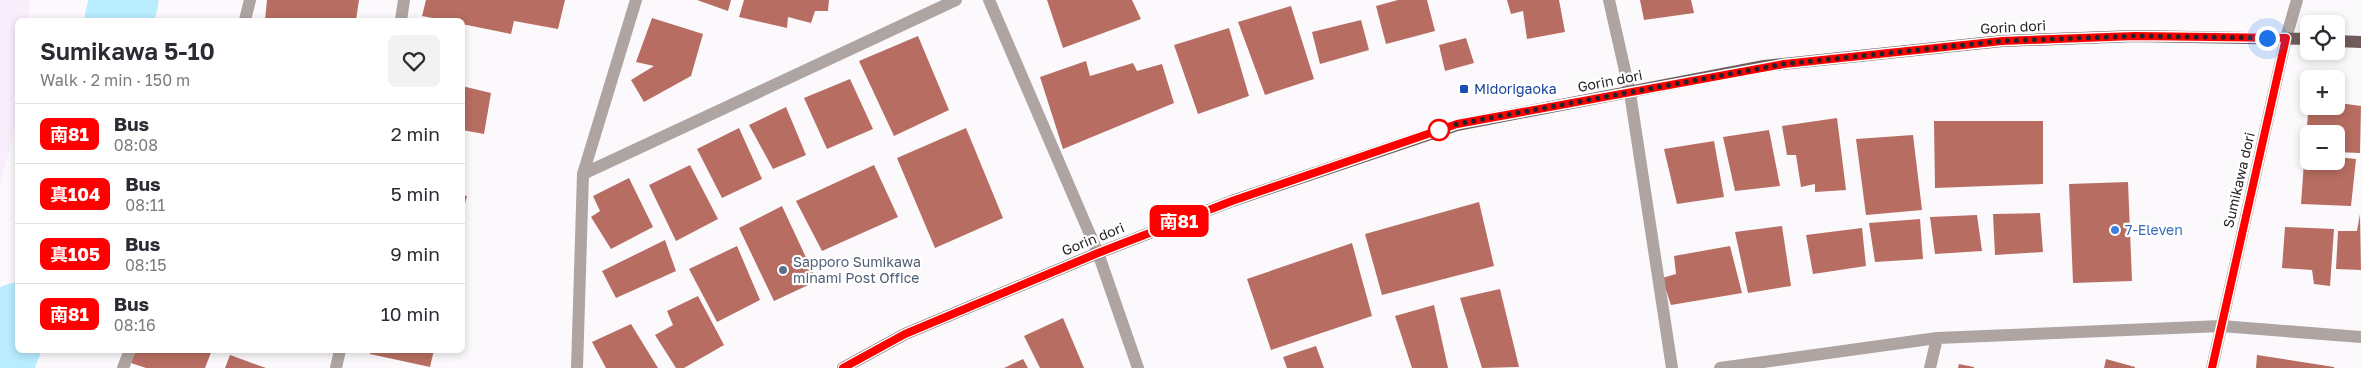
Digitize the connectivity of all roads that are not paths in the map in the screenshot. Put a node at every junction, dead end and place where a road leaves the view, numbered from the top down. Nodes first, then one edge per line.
1 (250, 0) edge
2 (404, 0) edge
3 (636, 0) edge
4 (956, 0) edge
5 (989, 0) edge
6 (1609, 0) edge
7 (2297, 0) edge
8 (246, 18) edge
9 (401, 18) edge
10 (2286, 38) junction
11 (2300, 39) edge
12 (2345, 41) edge
13 (2361, 42) edge
14 (1630, 92) junction
15 (584, 174) junction
16 (1098, 253) junction
17 (2221, 326) junction
18 (1937, 338) junction
19 (2361, 338) edge
20 (129, 353) edge
21 (339, 353) edge
22 (123, 368) edge
23 (336, 368) edge
24 (576, 368) edge
25 (843, 368) edge
26 (1138, 368) edge
27 (1672, 368) edge
28 (1720, 368) edge
29 (1930, 368) edge
30 (2212, 368) edge

1 - 8 street
2 - 9 street
3 - 15 street
4 - 15 street
5 - 16 street
6 - 14 street
7 - 10 street, Sumikawa dori
10 - 11 main road, Gorin dori
10 - 14 main road, Gorin dori
10 - 17 street, Sumikawa dori
12 - 13 main road
14 - 16 main road, Gorin dori
14 - 27 street
15 - 24 street
16 - 25 main road, Gorin dori
16 - 26 street
17 - 18 street
17 - 19 street
17 - 30 street, Sumikawa dori
18 - 28 street
18 - 29 street
20 - 22 street
21 - 23 street

